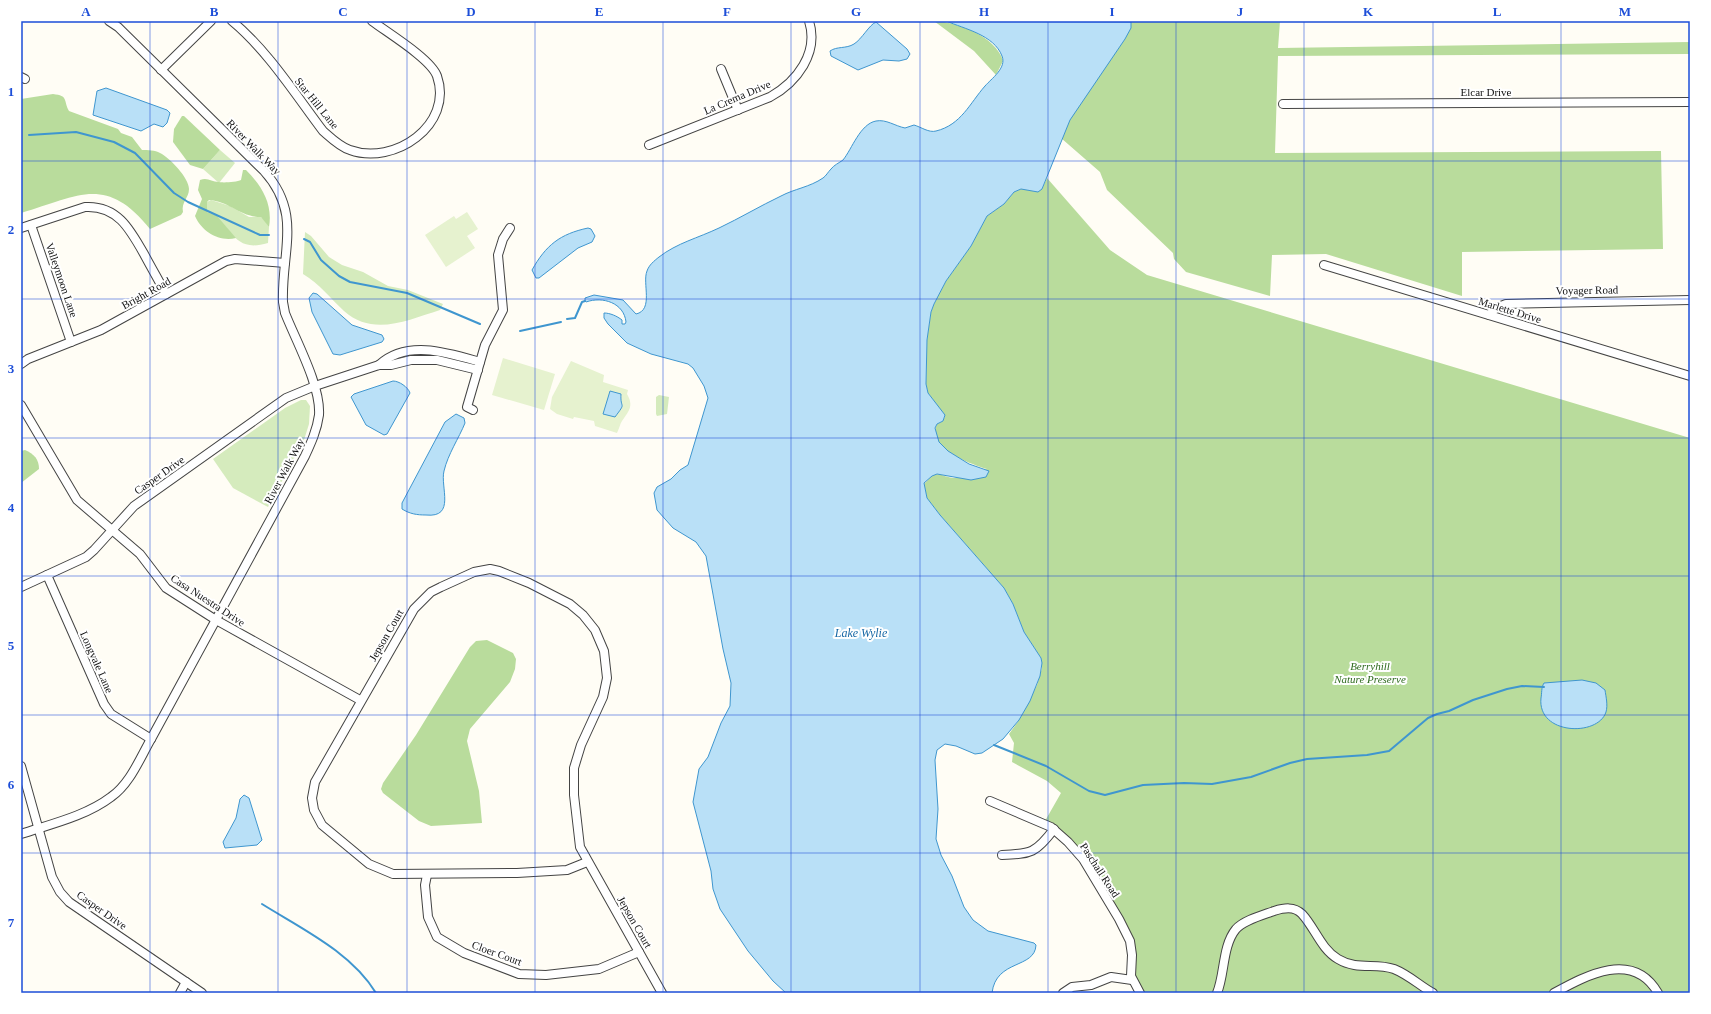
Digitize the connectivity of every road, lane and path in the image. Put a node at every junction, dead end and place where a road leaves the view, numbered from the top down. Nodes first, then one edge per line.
1 (109, 21) edge
2 (211, 21) edge
3 (232, 21) edge
4 (372, 21) edge
5 (809, 21) edge
6 (722, 69) dead end
7 (161, 70) junction
8 (1690, 102) edge
9 (1283, 104) dead end
10 (738, 110) junction
11 (649, 145) dead end
12 (31, 225) junction
13 (21, 228) edge
14 (510, 228) dead end
15 (285, 263) junction
16 (1324, 265) dead end
17 (166, 294) junction
18 (1690, 300) edge
19 (1489, 315) junction
20 (71, 342) junction
21 (21, 364) edge
22 (479, 366) junction
23 (1690, 376) edge
24 (315, 386) junction
25 (21, 405) edge
26 (473, 410) dead end
27 (112, 530) junction
28 (46, 575) junction
29 (21, 587) edge
30 (216, 620) junction
31 (360, 700) junction
32 (151, 739) junction
33 (21, 766) edge
34 (990, 801) dead end
35 (39, 828) junction
36 (1054, 829) junction
37 (21, 834) edge
38 (1002, 855) dead end
39 (587, 862) junction
40 (427, 875) junction
41 (639, 952) junction
42 (1132, 980) junction
43 (186, 982) junction
44 (180, 993) edge
45 (202, 993) edge
46 (662, 993) edge
47 (1063, 993) edge
48 (1140, 993) edge
49 (1217, 993) edge
50 (1433, 993) edge
51 (1554, 993) edge
52 (1658, 993) edge

1 - 7 street, River Walk Way
2 - 7 street
3 - 4 street, Star Hill Lane
5 - 10 street, La Crema Drive
6 - 10 street
7 - 15 street, River Walk Way
8 - 9 street, Elcar Drive
10 - 11 street, La Crema Drive
12 - 13 street
12 - 17 street
12 - 20 street, Valleymoon Lane
14 - 22 street
15 - 17 street, Bright Road
15 - 24 street, River Walk Way
16 - 19 street, Marlette Drive
17 - 20 street, Bright Road
18 - 19 street, Voyager Road
19 - 23 street, Marlette Drive
20 - 21 street, Bright Road
22 - 24 street, Casper Drive
22 - 26 street
24 - 27 street, Casper Drive
24 - 30 street, River Walk Way
25 - 27 street, Casa Nuestra Drive
27 - 28 street, Casper Drive
27 - 30 street, Casa Nuestra Drive
28 - 29 street, Casper Drive
28 - 32 street, Longvale Lane
30 - 31 street, Casa Nuestra Drive
30 - 32 street, River Walk Way
31 - 39 street, Jepson Court
31 - 40 street, Jepson Court
32 - 35 street, River Walk Way
33 - 35 street, Casper Drive
34 - 36 street, Paschall Road
35 - 37 street, River Walk Way
35 - 43 street, Casper Drive
36 - 38 street
36 - 42 street, Paschall Road
39 - 40 street, Jepson Court
39 - 41 street, Jepson Court
40 - 41 street, Cloer Court
41 - 46 street, Jepson Court
42 - 47 street
42 - 48 street, Paschall Road
43 - 44 street
43 - 45 street, Casper Drive
49 - 50 street
51 - 52 street

